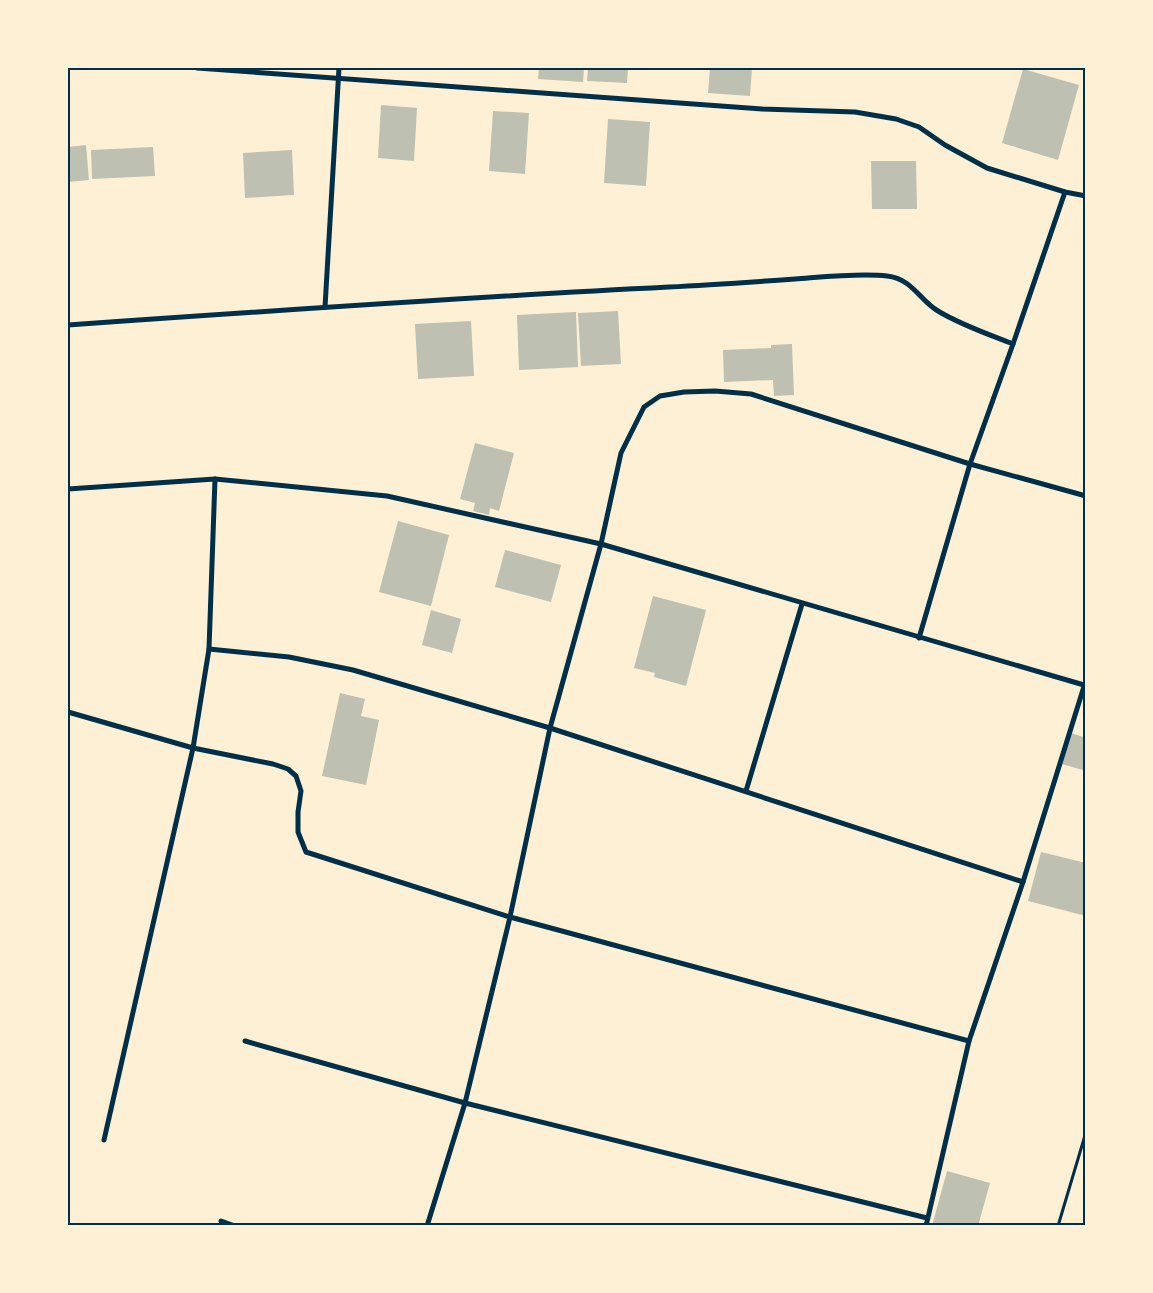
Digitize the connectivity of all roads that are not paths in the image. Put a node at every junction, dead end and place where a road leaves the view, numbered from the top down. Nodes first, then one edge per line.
1 (197, 68) edge
2 (339, 68) edge
3 (338, 78) junction
4 (1065, 192) junction
5 (1086, 196) edge
6 (325, 307) junction
7 (68, 325) edge
8 (1014, 344) junction
9 (970, 464) junction
10 (215, 479) junction
11 (68, 490) edge
12 (1086, 496) edge
13 (601, 544) junction
14 (802, 604) junction
15 (919, 638) junction
16 (209, 649) junction
17 (1085, 683) edge
18 (68, 712) edge
19 (550, 728) junction
20 (193, 748) junction
21 (746, 791) junction
22 (1023, 882) junction
23 (510, 917) junction
24 (245, 1041) dead end
25 (969, 1041) junction
26 (465, 1103) junction
27 (104, 1140) dead end
28 (927, 1218) junction
29 (221, 1221) dead end
30 (235, 1226) edge
31 (427, 1226) edge
32 (926, 1226) edge

1 - 3 street
2 - 3 street
3 - 4 street
3 - 6 street
4 - 5 street
4 - 8 street
6 - 7 street
6 - 8 street
8 - 9 street
9 - 12 street
9 - 13 street
9 - 15 street
10 - 11 street
10 - 13 street
10 - 16 street
13 - 14 street
13 - 19 street
14 - 15 street
14 - 21 street
15 - 17 street
16 - 19 street
16 - 20 street
17 - 22 street
18 - 20 street
19 - 21 street
19 - 23 street
20 - 23 street
20 - 27 street
21 - 22 street
22 - 25 street
23 - 25 street
23 - 26 street
24 - 26 street
25 - 28 street
26 - 28 street
26 - 31 street
28 - 32 street
29 - 30 street

